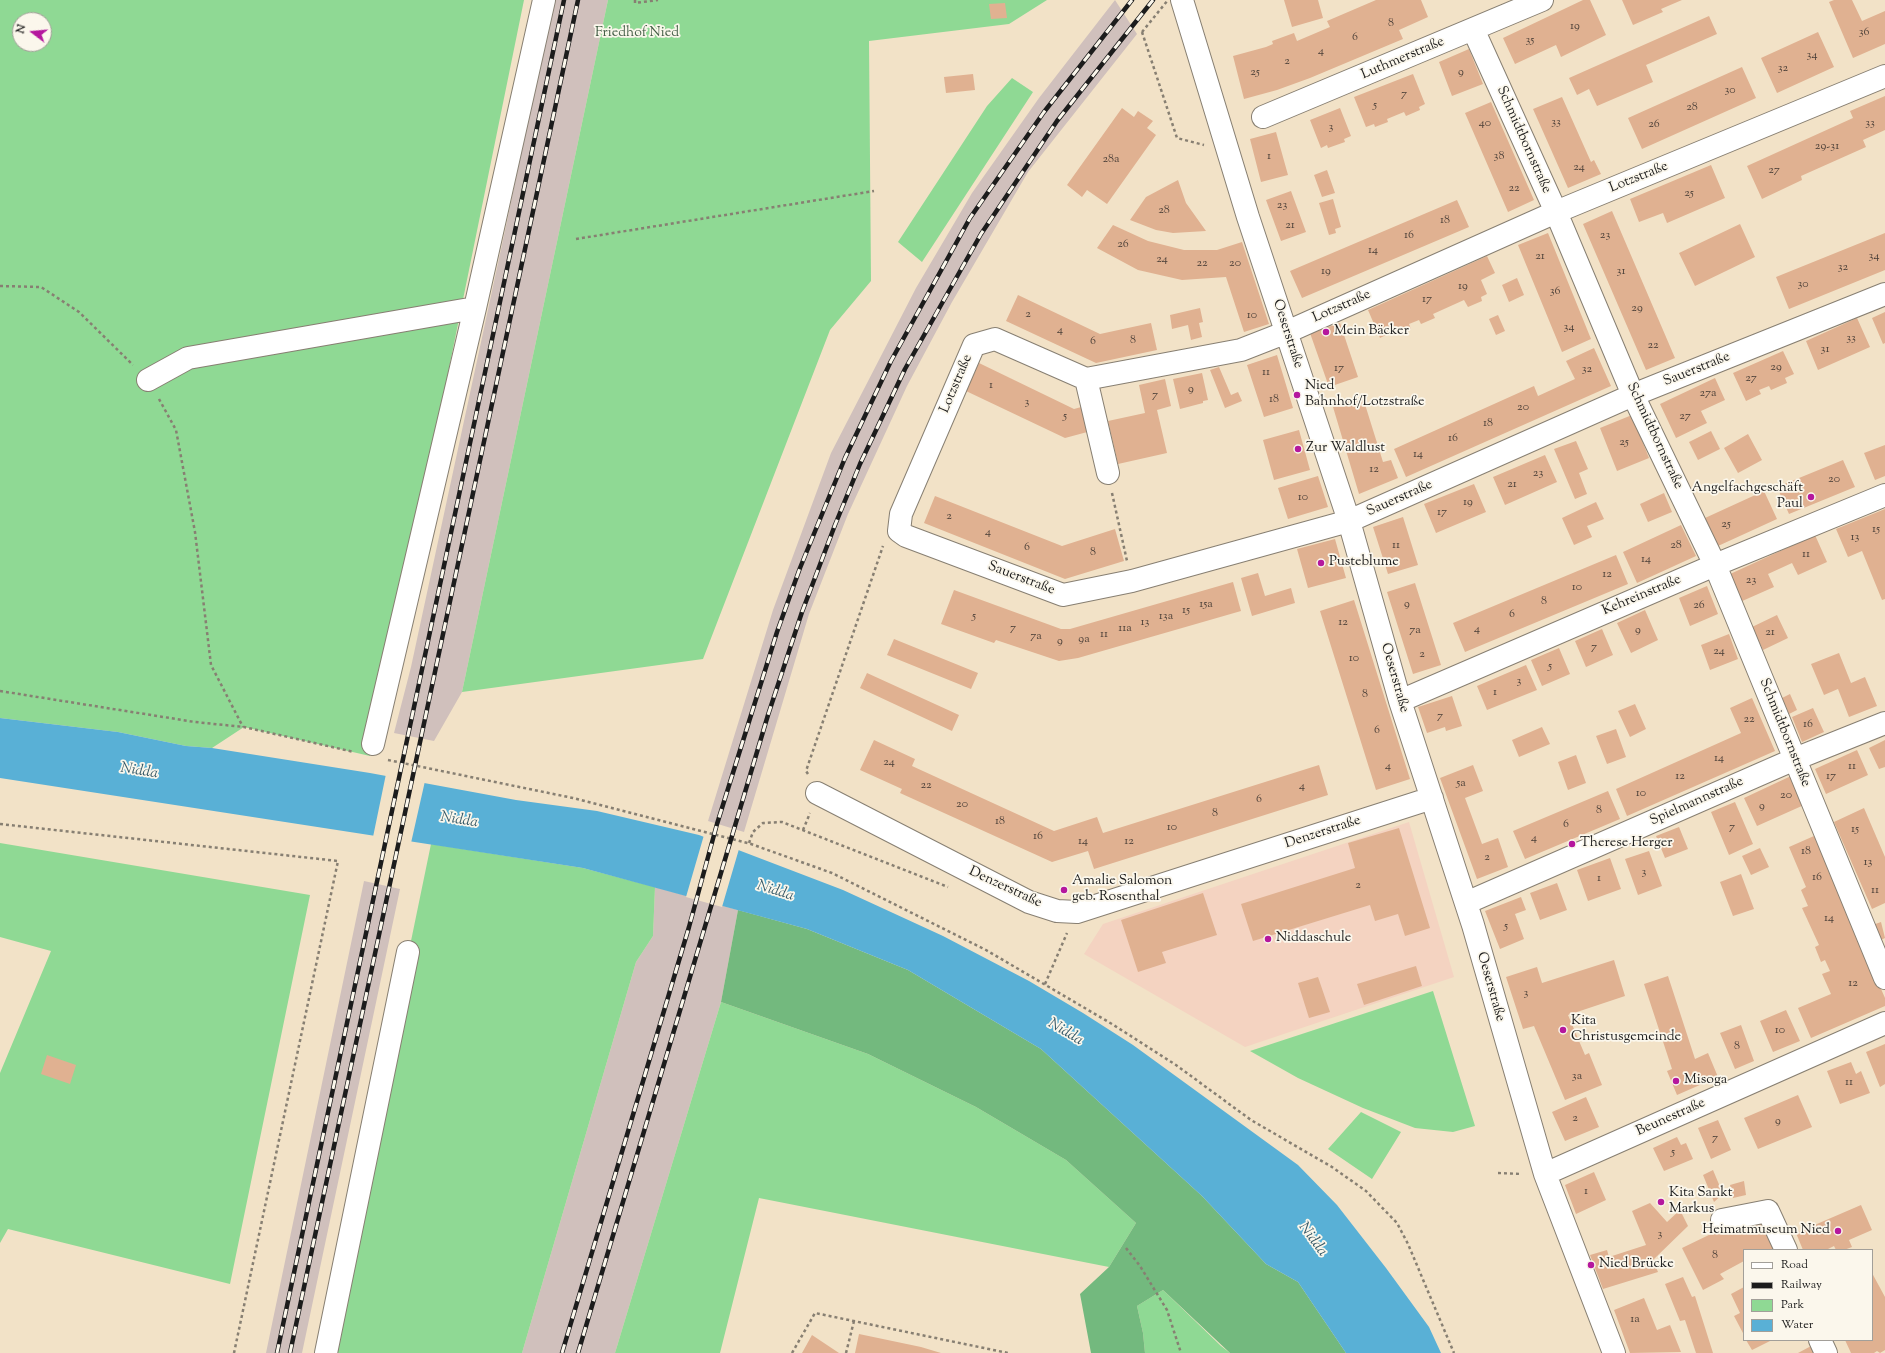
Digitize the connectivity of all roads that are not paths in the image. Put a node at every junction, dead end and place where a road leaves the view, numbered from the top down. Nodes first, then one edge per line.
1 (544, 0) edge
2 (1182, 0) edge
3 (1542, 0) edge
4 (1473, 29) junction
5 (1885, 76) edge
6 (1263, 117) dead end
7 (1556, 212) junction
8 (1885, 294) edge
9 (475, 308) junction
10 (1287, 332) junction
11 (1086, 379) junction
12 (148, 380) road end
13 (1634, 395) junction
14 (1108, 473) road end
15 (1885, 494) edge
16 (1349, 521) junction
17 (900, 531) joint
18 (1715, 565) junction
19 (1400, 701) junction
20 (1885, 723) edge
21 (371, 752) road end
22 (1795, 759) junction
23 (817, 793) road end
24 (1432, 798) junction
25 (1466, 903) junction
26 (408, 952) dead end
27 (1885, 978) edge
28 (1885, 1023) edge
29 (1545, 1174) junction
30 (1722, 1220) dead end
31 (1786, 1249) edge
32 (1820, 1341) edge
33 (326, 1353) edge
34 (1614, 1353) edge
35 (1826, 1353) edge

1 - 9 street
2 - 10 street, Oeserstraße
3 - 4 street, Luthmerstraße
4 - 6 street, Luthmerstraße
4 - 7 street, Schmidtbornstraße
5 - 7 street, Lotzstraße
7 - 10 street, Lotzstraße
7 - 13 street, Schmidtbornstraße
8 - 13 street, Sauerstraße
9 - 12 street
9 - 21 street
10 - 11 street, Lotzstraße
10 - 16 street, Oeserstraße
11 - 14 street
11 - 17 street, Lotzstraße
13 - 16 street, Sauerstraße
13 - 18 street, Schmidtbornstraße
15 - 18 street, Kehreinstraße
16 - 17 street, Sauerstraße
16 - 19 street, Oeserstraße
18 - 19 street, Kehreinstraße
18 - 22 street, Schmidtbornstraße
19 - 24 street, Oeserstraße
20 - 22 street, Spielmannstraße
22 - 25 street, Spielmannstraße
22 - 27 street, Schmidtbornstraße
23 - 24 street, Denzerstraße
24 - 25 street, Oeserstraße
25 - 29 street, Oeserstraße
26 - 33 street
28 - 29 street, Beunestraße
29 - 34 street, Oeserstraße
30 - 31 street
32 - 35 street

